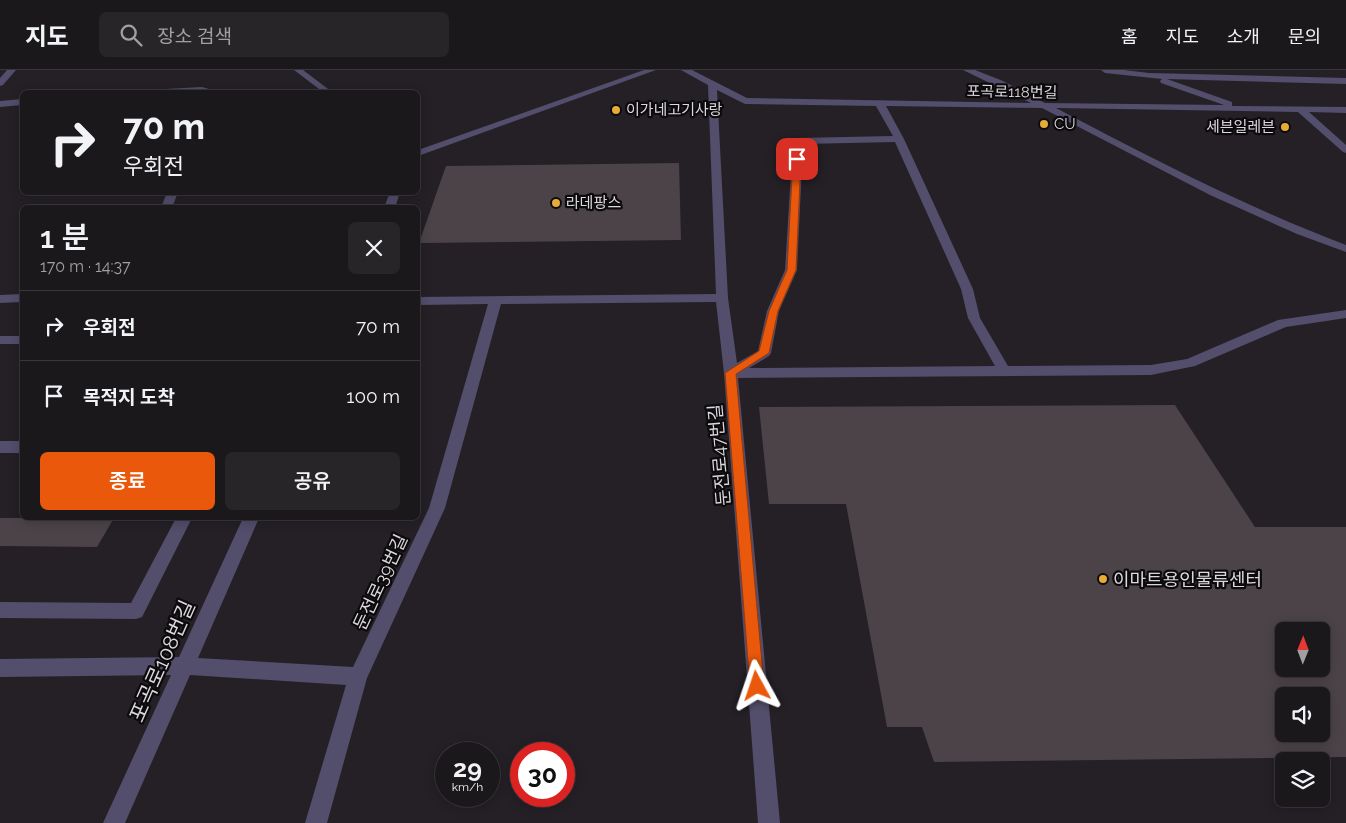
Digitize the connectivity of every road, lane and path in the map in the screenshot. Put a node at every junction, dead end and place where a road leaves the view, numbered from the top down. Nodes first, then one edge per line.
1 (12, 70) edge
2 (298, 70) edge
3 (652, 70) edge
4 (685, 70) edge
5 (967, 70) edge
6 (1105, 70) edge
7 (1132, 70) edge
8 (1149, 76) junction
9 (1346, 81) edge
10 (0, 83) edge
11 (712, 84) junction
12 (325, 90) edge
13 (20, 102) edge
14 (0, 104) edge
15 (880, 104) junction
16 (1047, 107) junction
17 (1241, 108) junction
18 (1300, 109) junction
19 (1346, 110) edge
20 (898, 139) junction
21 (1346, 150) edge
22 (420, 153) edge
23 (1346, 249) edge
24 (20, 298) edge
25 (722, 298) junction
26 (0, 299) edge
27 (496, 299) junction
28 (420, 301) edge
29 (1346, 314) edge
30 (0, 340) edge
31 (20, 340) edge
32 (1004, 371) junction
33 (731, 373) junction
34 (0, 447) edge
35 (20, 447) edge
36 (183, 520) edge
37 (250, 520) edge
38 (0, 610) edge
39 (184, 666) junction
40 (0, 668) edge
41 (358, 677) junction
42 (114, 823) edge
43 (316, 823) edge
44 (769, 823) edge

1 - 10 street
2 - 12 street
3 - 22 street
4 - 11 street, 포곡로118번길
5 - 16 street
6 - 8 street
7 - 8 street
8 - 9 street
8 - 17 street
11 - 15 street, 포곡로118번길
11 - 25 street, 둔전로47번길
13 - 14 street
15 - 16 street, 포곡로118번길
15 - 20 street
16 - 17 street, 포곡로118번길
16 - 23 street
17 - 18 street, 포곡로118번길
18 - 19 street, 포곡로118번길
18 - 21 street
20 - 32 street
20 - 33 street
24 - 26 street
25 - 27 street
25 - 33 street, 둔전로47번길
27 - 28 street
27 - 41 street, 둔전로39번길
29 - 32 street
30 - 31 street
32 - 33 street
33 - 44 street, 둔전로47번길
34 - 35 street
36 - 38 street
37 - 39 street, 포곡로108번길
39 - 40 street
39 - 41 street
39 - 42 street, 포곡로108번길
41 - 43 street, 둔전로39번길

